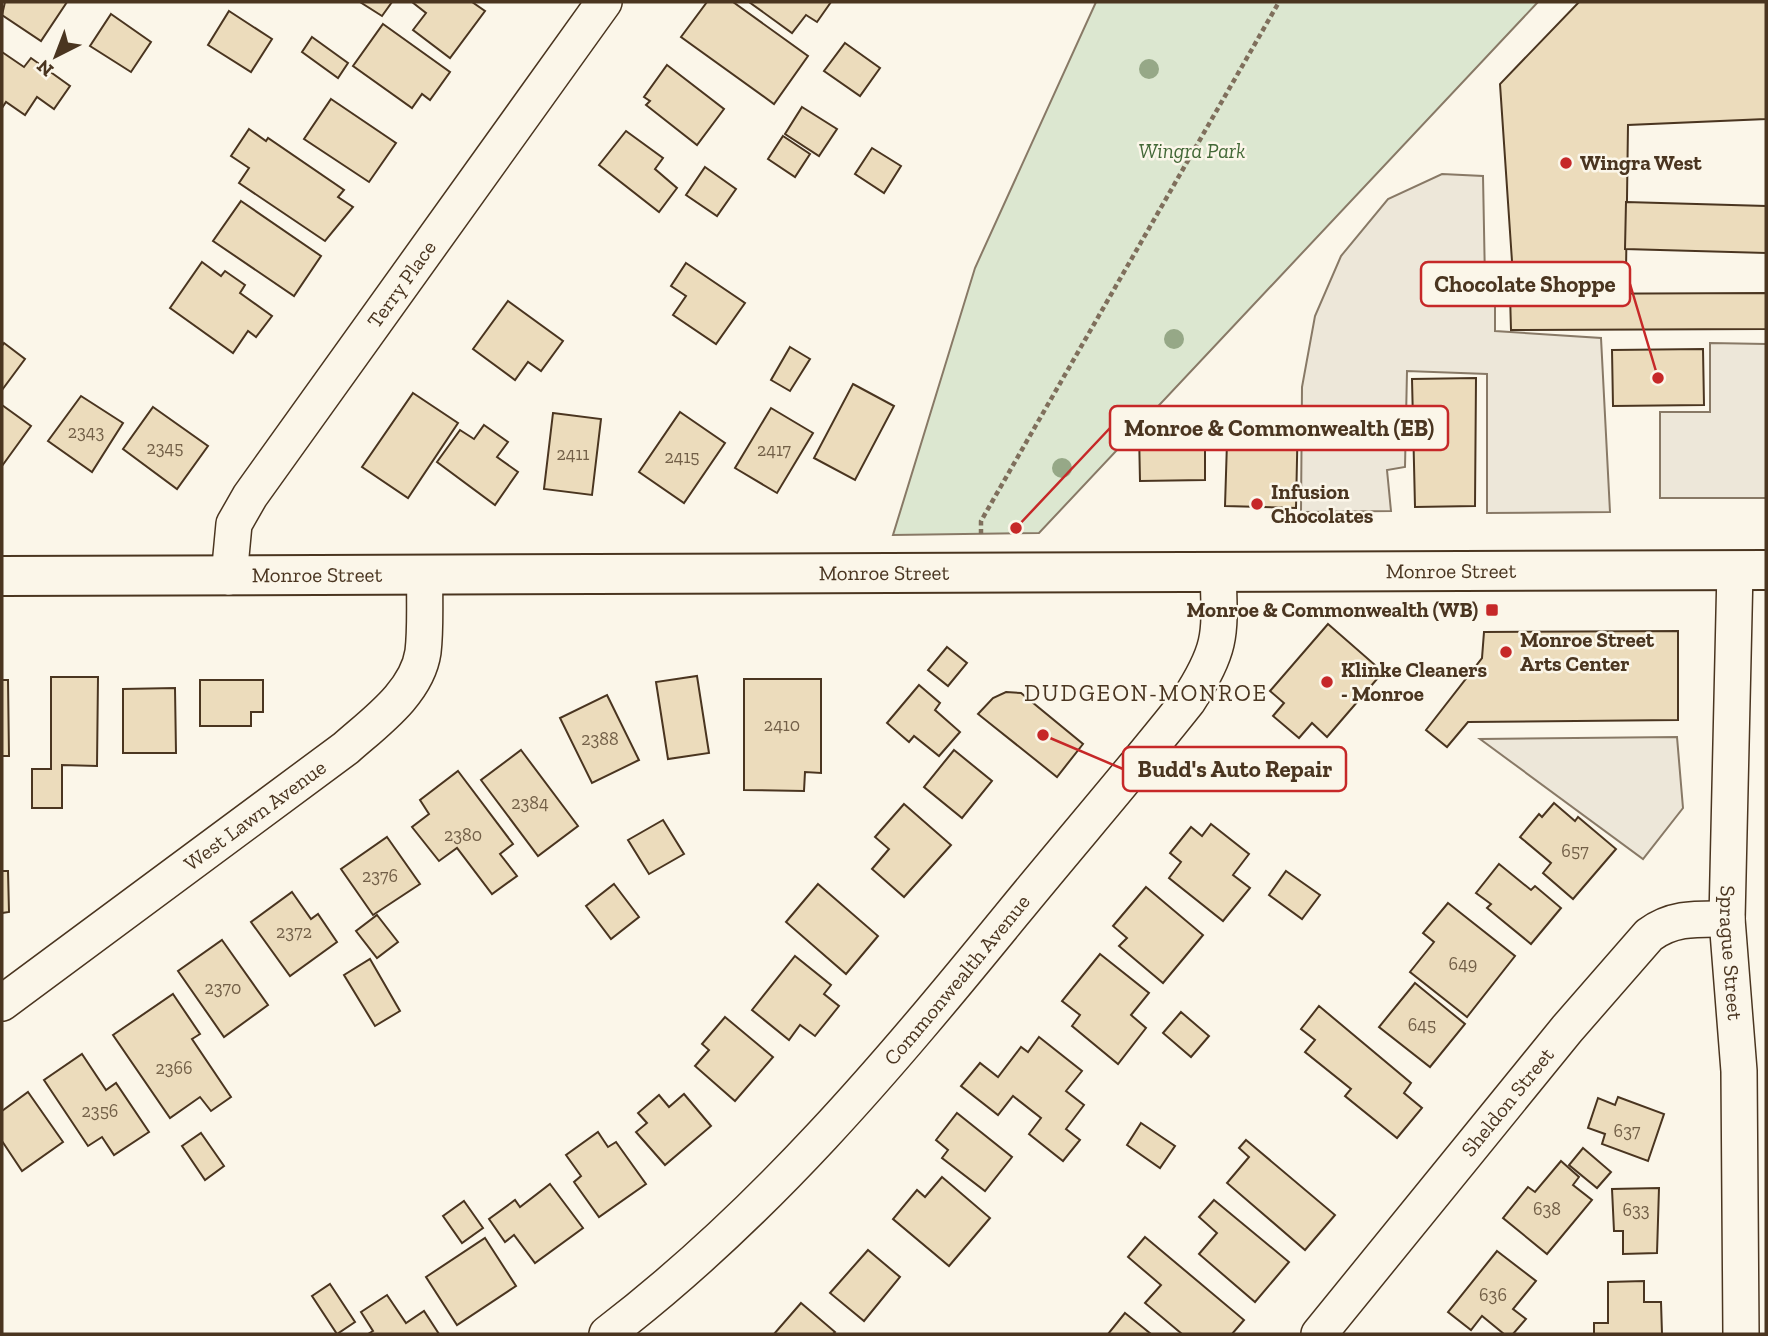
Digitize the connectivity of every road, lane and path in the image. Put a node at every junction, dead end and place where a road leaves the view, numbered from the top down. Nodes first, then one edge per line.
1 (604, 2) edge
2 (1279, 2) edge
3 (981, 522) dead end
4 (1751, 570) edge
5 (1218, 572) junction
6 (425, 575) junction
7 (2, 576) edge
8 (229, 577) junction
9 (1727, 919) junction
10 (2, 1003) edge
11 (607, 1334) edge
12 (1319, 1334) edge
13 (1741, 1334) edge

1 - 8 street, Terry Place
2 - 3 path
4 - 5 main road, Monroe Street
4 - 9 street, Sprague Street
5 - 6 main road, Monroe Street
5 - 11 street, Commonwealth Avenue
6 - 8 main road, Monroe Street
6 - 10 street, West Lawn Avenue
7 - 8 main road, Monroe Street
9 - 12 street, Sheldon Street
9 - 13 street, Sprague Street

